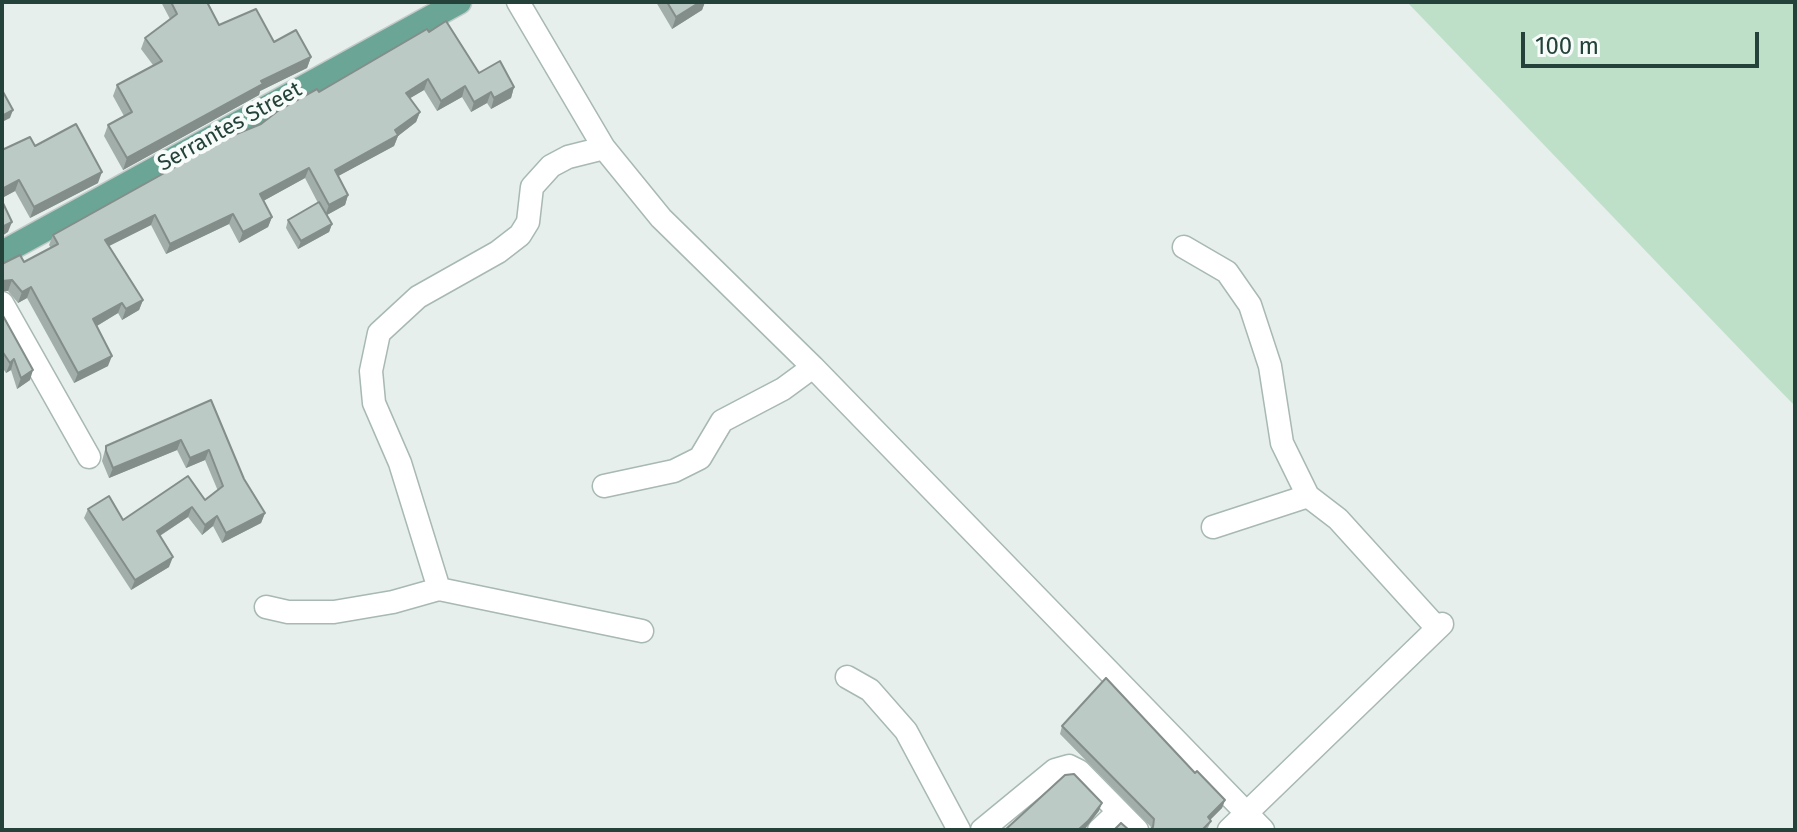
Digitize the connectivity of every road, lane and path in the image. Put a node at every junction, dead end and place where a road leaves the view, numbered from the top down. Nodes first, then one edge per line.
1 (459, 2) edge
2 (518, 2) edge
3 (604, 148) junction
4 (1184, 247) dead end
5 (2, 253) edge
6 (2, 303) edge
7 (813, 367) junction
8 (89, 457) dead end
9 (604, 486) dead end
10 (1308, 496) junction
11 (1213, 527) dead end
12 (439, 589) junction
13 (266, 607) dead end
14 (642, 631) dead end
15 (847, 677) dead end
16 (1118, 812) junction
17 (1255, 822) edge
18 (959, 830) edge
19 (982, 830) edge
20 (1099, 830) edge
21 (1137, 830) edge
22 (1229, 830) edge

1 - 5 main road, Serrantes Street
2 - 3 street
3 - 7 street
3 - 12 street
4 - 10 street
6 - 8 street
7 - 9 street
7 - 17 street
10 - 11 street
10 - 17 street
12 - 13 street
12 - 14 street
15 - 18 street
16 - 19 street
16 - 20 street
16 - 21 street
17 - 22 street

